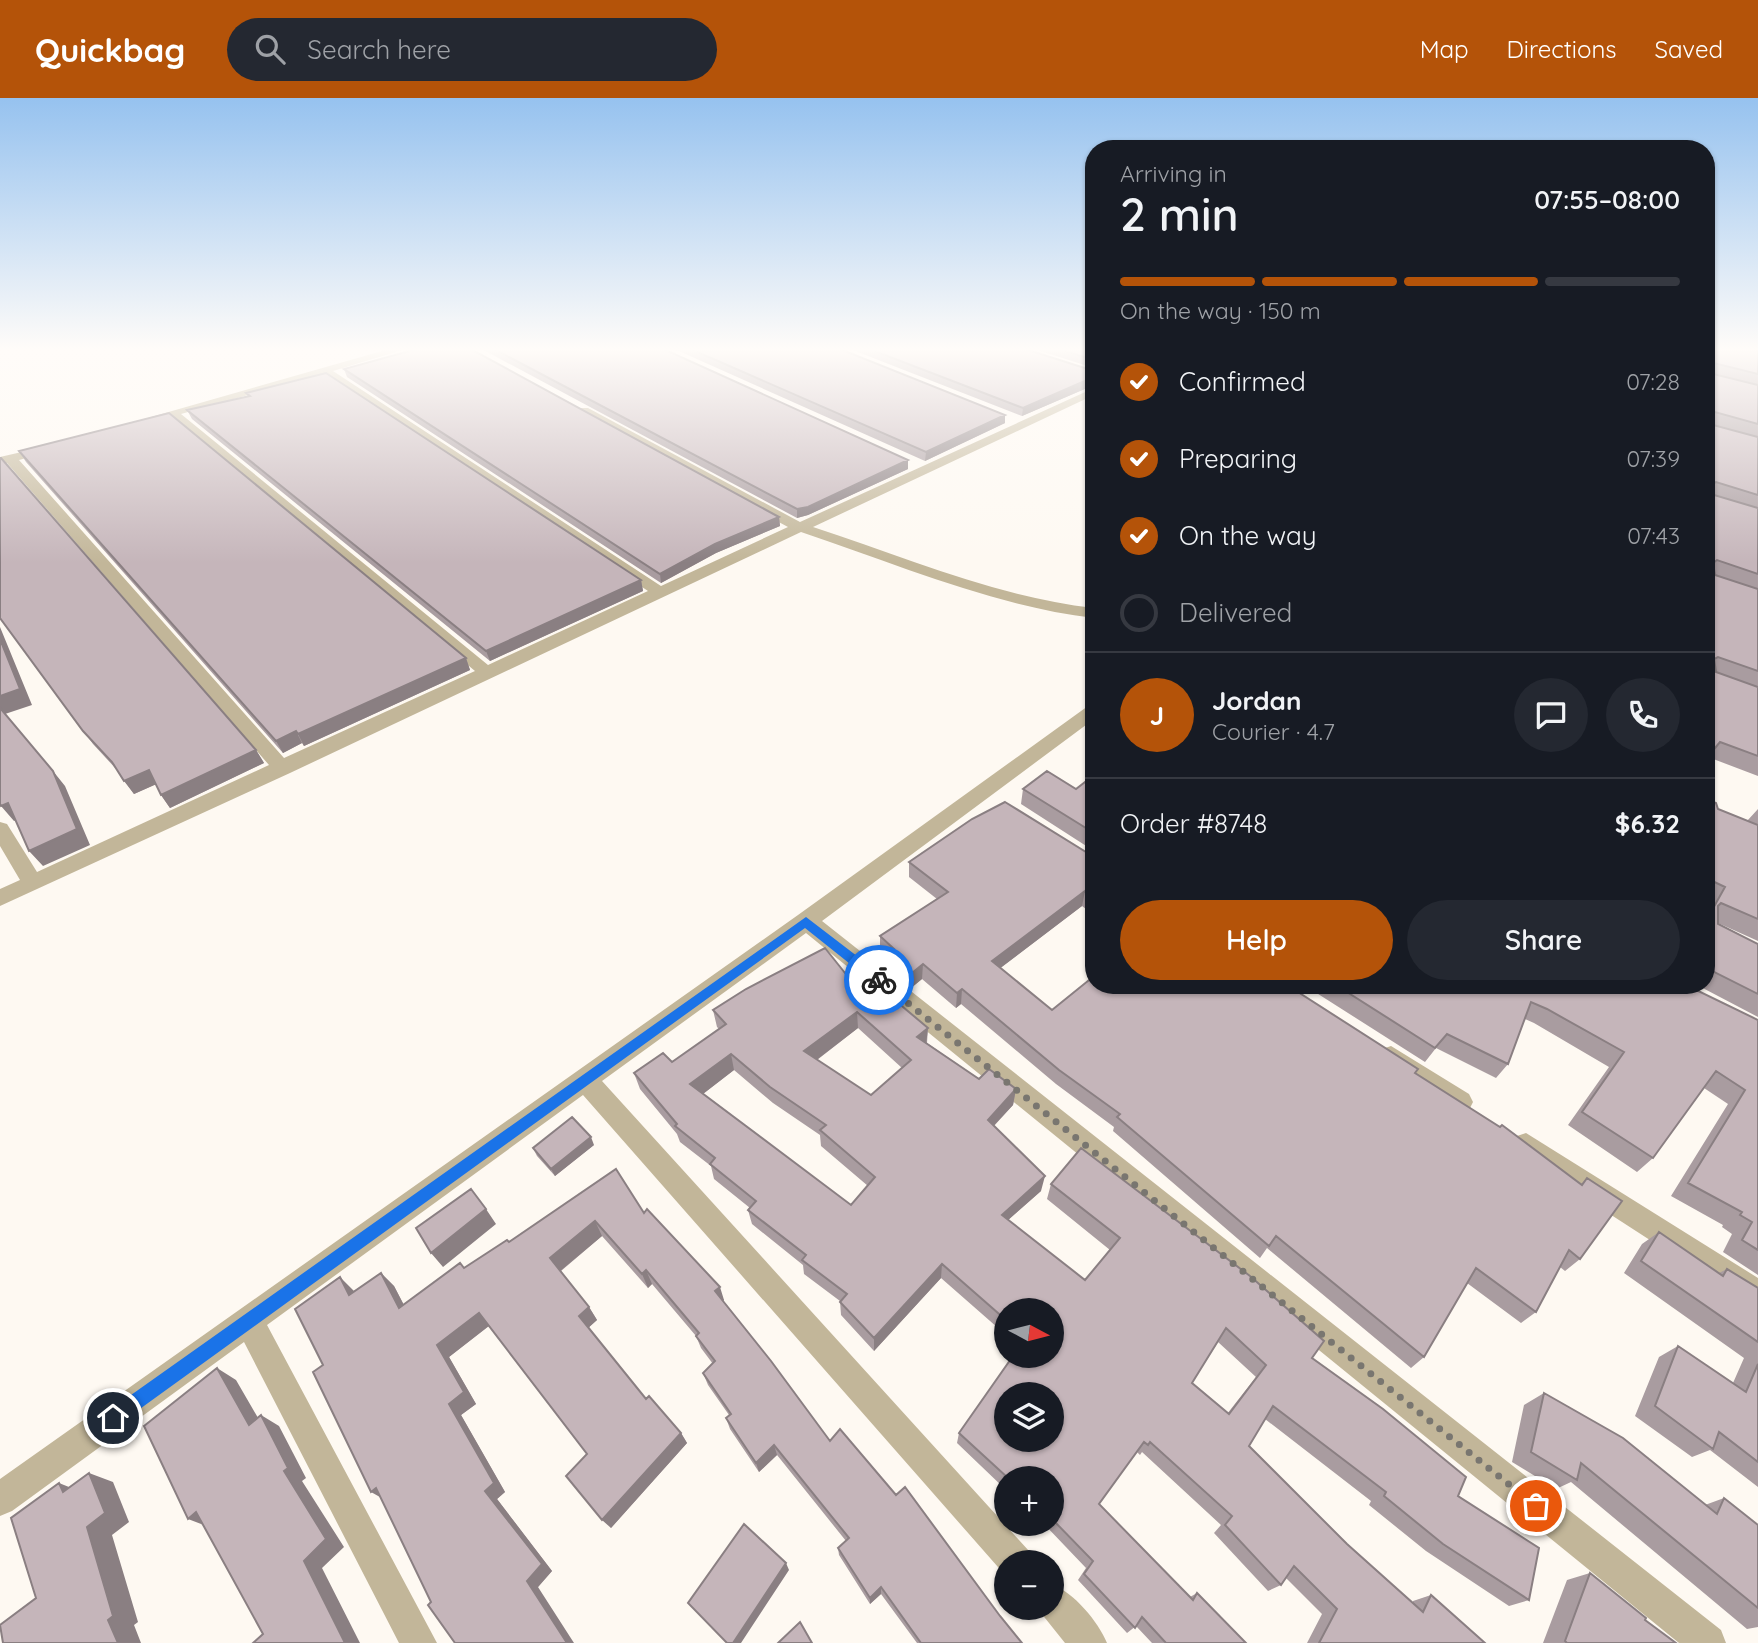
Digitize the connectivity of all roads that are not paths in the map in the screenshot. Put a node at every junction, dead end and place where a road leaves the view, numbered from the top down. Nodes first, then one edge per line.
1 (150, 419) edge
2 (180, 419) edge
3 (398, 419) edge
4 (599, 419) edge
5 (1012, 419) edge
6 (1038, 419) edge
7 (135, 423) edge
8 (1026, 425) junction
9 (60, 444) edge
10 (5, 460) edge
11 (799, 527) junction
12 (660, 592) junction
13 (1085, 613) edge
14 (487, 672) junction
15 (1085, 717) edge
16 (283, 769) junction
17 (983, 792) junction
18 (1005, 807) edge
19 (0, 828) edge
20 (32, 882) junction
21 (0, 898) edge
22 (806, 921) junction
23 (1373, 1046) edge
24 (584, 1079) junction
25 (1478, 1114) edge
26 (1502, 1129) edge
27 (1758, 1295) edge
28 (249, 1321) junction
29 (0, 1499) edge
30 (1005, 1550) edge
31 (1064, 1615) edge
32 (419, 1643) edge
33 (1089, 1643) edge
34 (1708, 1643) edge

1 - 7 street
2 - 14 street
3 - 12 street
4 - 11 street
5 - 8 street
6 - 8 street
8 - 11 street
9 - 10 street
10 - 16 street
11 - 12 street
11 - 13 street
12 - 14 street
14 - 16 street
15 - 17 street
16 - 20 street
17 - 18 street
17 - 22 street
19 - 20 street
20 - 21 street
22 - 24 street
22 - 34 street
23 - 25 street
24 - 28 street
24 - 30 street
26 - 27 street
28 - 29 street
28 - 32 street
31 - 33 street

